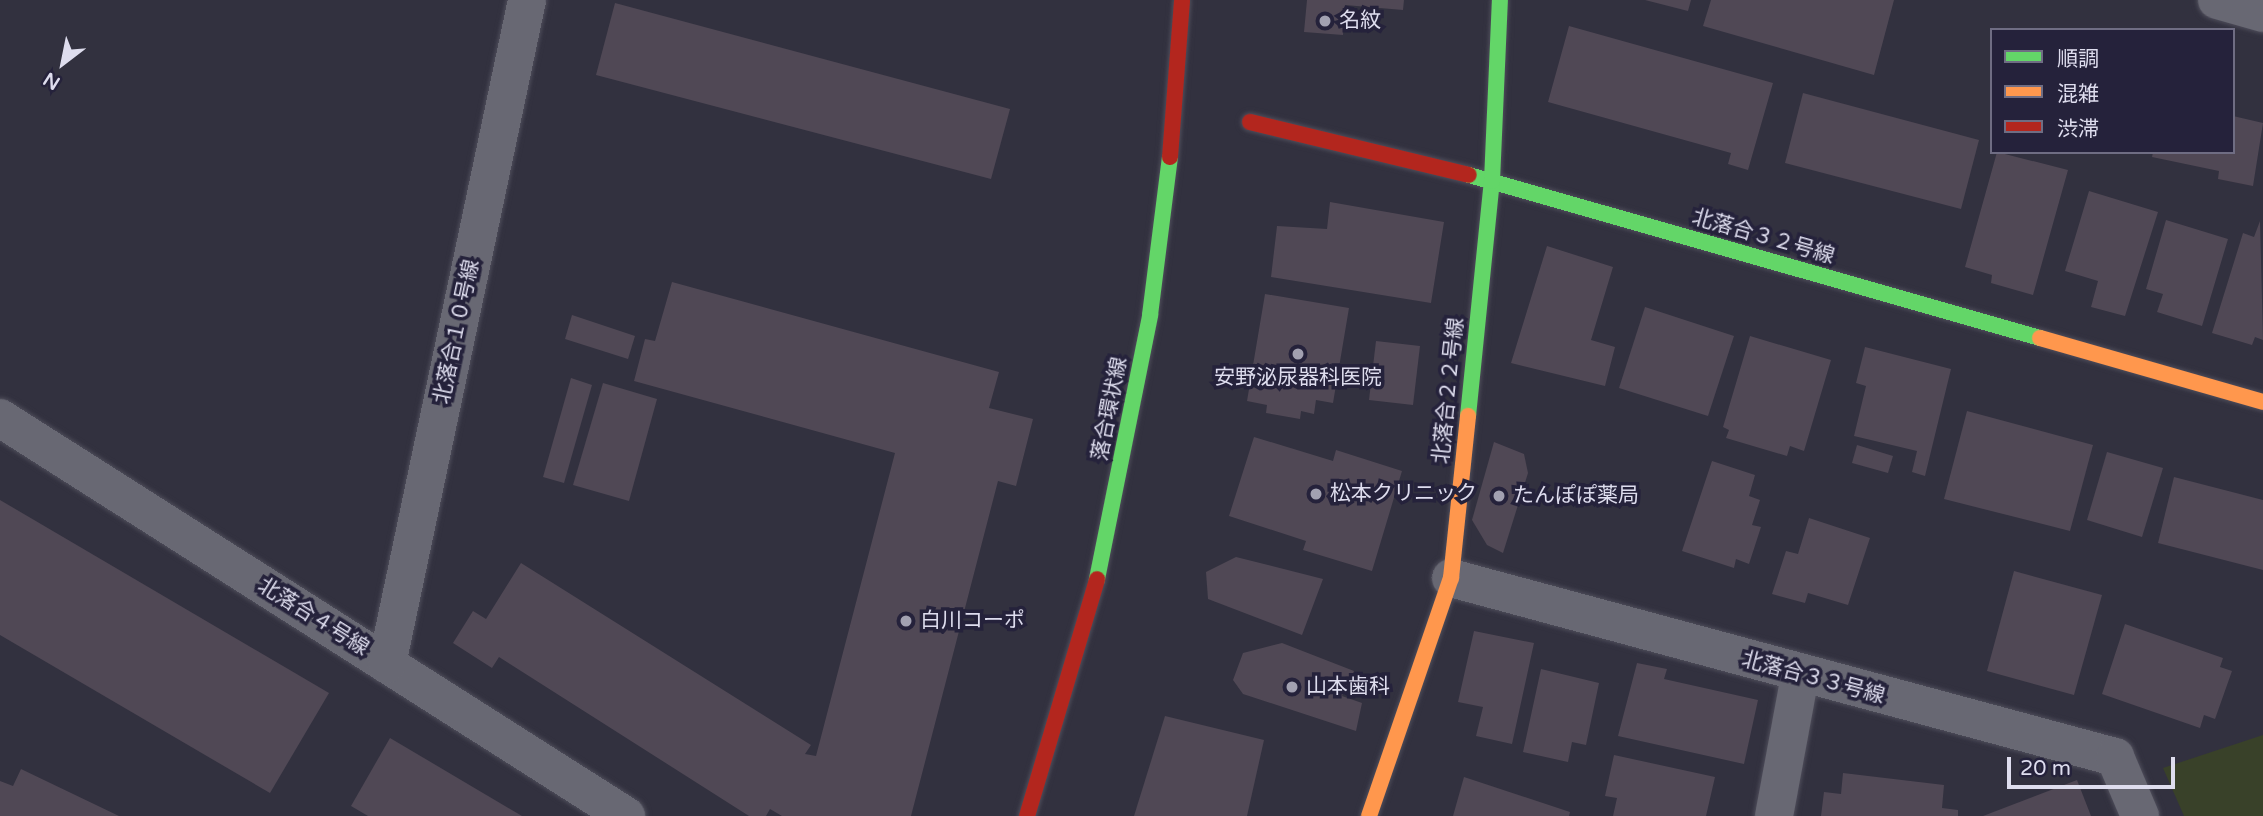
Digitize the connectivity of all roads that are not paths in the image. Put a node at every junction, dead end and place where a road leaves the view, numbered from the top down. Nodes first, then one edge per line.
1 (527, 0) edge
2 (1182, 0) edge
3 (1500, 0) edge
4 (2217, 0) edge
5 (2263, 13) edge
6 (1250, 122) dead end
7 (1492, 181) junction
8 (2263, 402) edge
9 (0, 418) edge
10 (1451, 578) junction
11 (387, 664) junction
12 (1800, 676) junction
13 (626, 816) edge
14 (1027, 816) edge
15 (1369, 816) edge
16 (1774, 816) edge
17 (2140, 816) edge

1 - 11 street, 北落合１０号線
2 - 14 street, 落合環状線
3 - 7 street, 北落合２２号線
4 - 5 street
6 - 7 street, 北落合３２号線
7 - 8 street, 北落合３２号線
7 - 10 street, 北落合２２号線
9 - 11 street, 北落合４号線
10 - 12 street, 北落合３３号線
10 - 15 street, 北落合２２号線
11 - 13 street, 北落合４号線
12 - 16 street
12 - 17 street, 北落合３３号線

